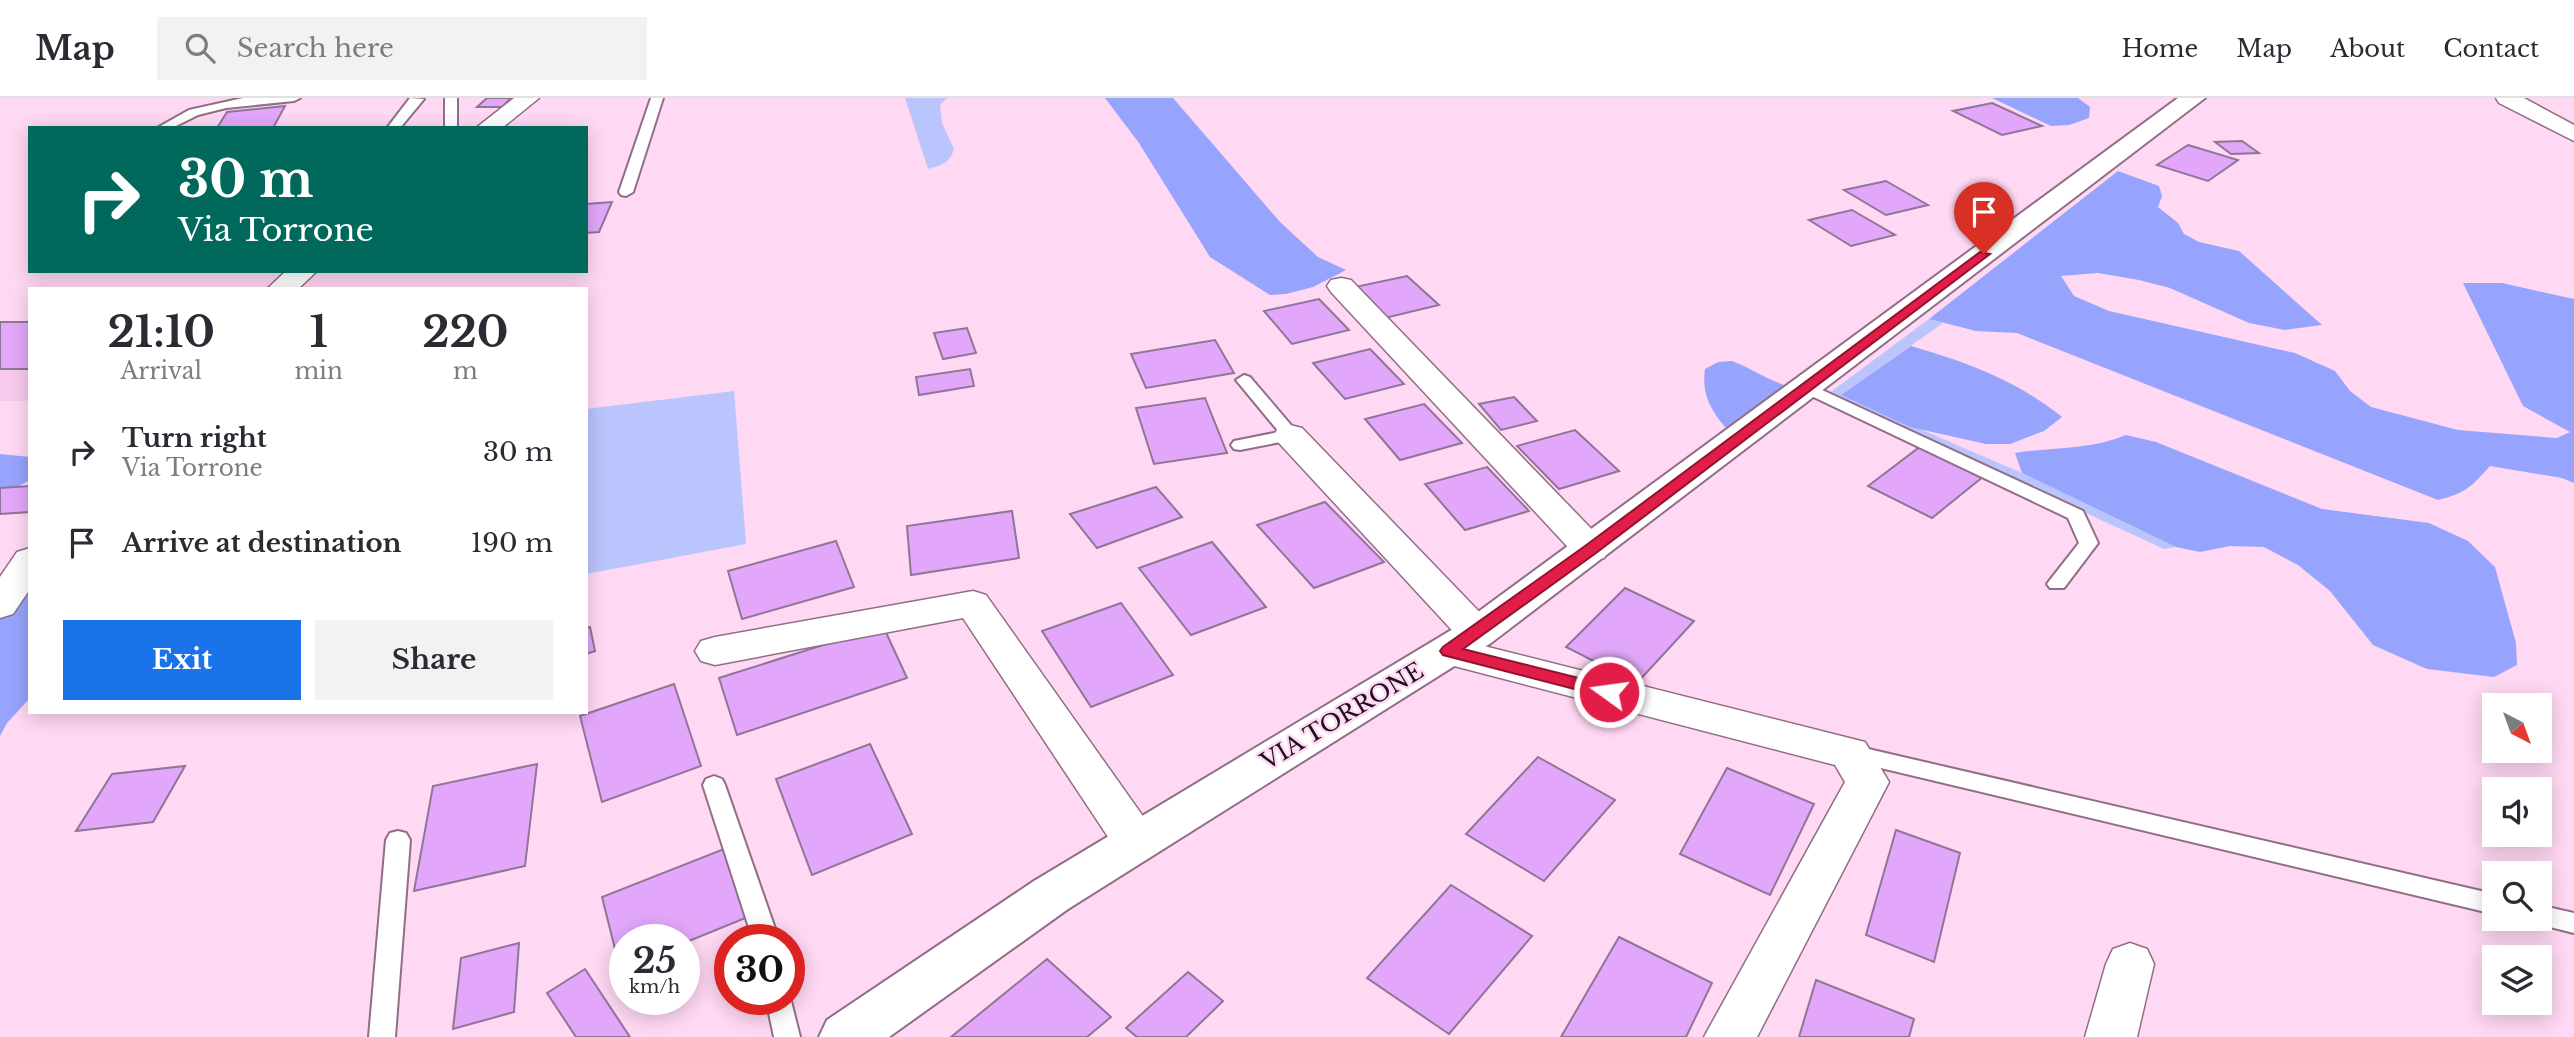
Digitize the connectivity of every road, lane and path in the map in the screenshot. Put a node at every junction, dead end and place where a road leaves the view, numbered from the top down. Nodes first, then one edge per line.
1 (294, 98) edge
2 (416, 98) edge
3 (451, 98) edge
4 (528, 98) edge
5 (657, 98) edge
6 (2193, 98) edge
7 (2507, 98) edge
8 (166, 126) edge
9 (395, 126) edge
10 (451, 126) edge
11 (490, 126) edge
12 (2574, 134) edge
13 (626, 192) dead end
14 (301, 273) edge
15 (1341, 286) dead end
16 (283, 287) edge
17 (1244, 380) dead end
18 (1807, 388) junction
19 (1290, 435) junction
20 (1241, 445) dead end
21 (1591, 550) junction
22 (28, 563) edge
23 (2057, 584) dead end
24 (0, 605) edge
25 (1463, 642) junction
26 (715, 651) dead end
27 (1850, 753) junction
28 (714, 785) dead end
29 (398, 840) dead end
30 (1136, 842) junction
31 (2482, 901) edge
32 (2552, 918) edge
33 (2574, 923) edge
34 (761, 924) edge
35 (2130, 964) dead end
36 (782, 1015) edge
37 (382, 1037) edge
38 (787, 1037) edge
39 (846, 1037) edge
40 (1730, 1037) edge
41 (2112, 1037) edge

1 - 8 lane
2 - 9 lane
3 - 10 lane
4 - 11 street
5 - 13 lane
6 - 18 main road, VIA TORRONE
7 - 12 street
14 - 16 street
15 - 21 street
17 - 19 lane
18 - 21 main road, VIA TORRONE
18 - 23 lane
19 - 20 lane
19 - 25 street
21 - 25 main road, VIA TORRONE
22 - 24 street
25 - 27 street
25 - 30 main road, VIA TORRONE
26 - 30 street
27 - 31 lane
27 - 40 street
28 - 34 lane
29 - 37 lane
30 - 39 main road, VIA TORRONE
32 - 33 lane
35 - 41 street
36 - 38 lane

